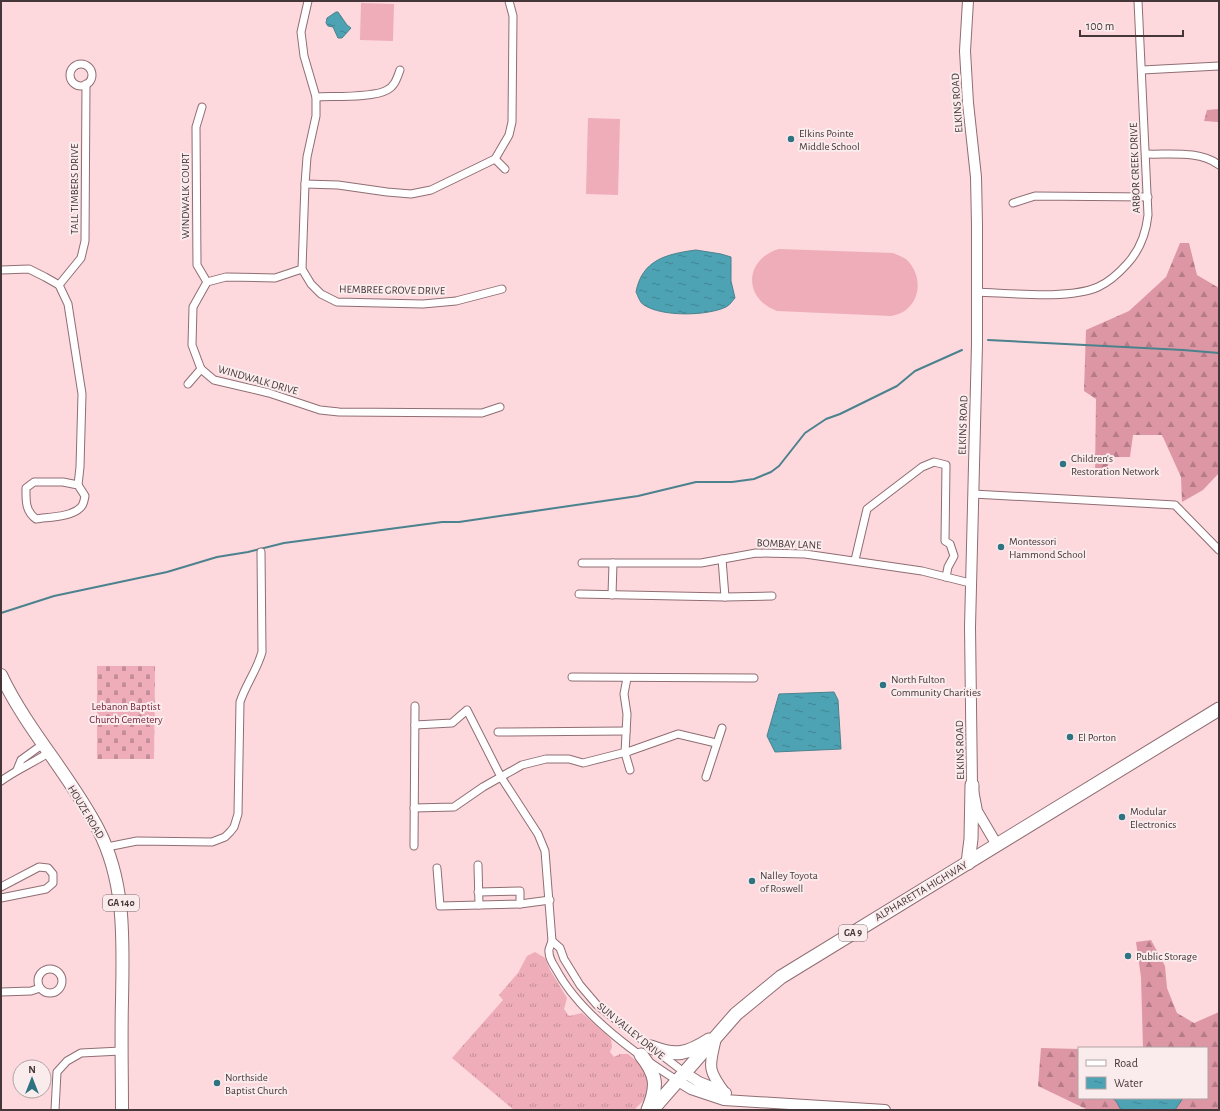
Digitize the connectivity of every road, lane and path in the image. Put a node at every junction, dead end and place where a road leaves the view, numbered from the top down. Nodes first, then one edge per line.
1 (308, 1) edge
2 (509, 1) edge
3 (968, 1) edge
4 (1138, 1) edge
5 (1219, 66) edge
6 (400, 70) dead end
7 (1142, 70) junction
8 (86, 84) dead end
9 (316, 97) junction
10 (202, 107) dead end
11 (1146, 154) junction
12 (495, 159) junction
13 (1219, 166) edge
14 (505, 169) dead end
15 (304, 184) junction
16 (1148, 197) junction
17 (1013, 203) dead end
18 (1, 270) edge
19 (302, 270) junction
20 (207, 282) junction
21 (59, 285) junction
22 (502, 289) dead end
23 (976, 292) junction
24 (201, 369) junction
25 (188, 384) dead end
26 (500, 407) dead end
27 (78, 485) junction
28 (973, 494) junction
29 (1219, 550) edge
30 (261, 552) dead end
31 (722, 559) junction
32 (855, 560) junction
33 (582, 563) dead end
34 (613, 563) junction
35 (946, 577) junction
36 (970, 583) junction
37 (579, 594) dead end
38 (612, 595) junction
39 (772, 596) dead end
40 (725, 597) junction
41 (1, 675) edge
42 (572, 677) dead end
43 (627, 678) junction
44 (754, 678) dead end
45 (415, 706) dead end
46 (1219, 709) edge
47 (415, 725) junction
48 (722, 728) dead end
49 (626, 731) junction
50 (498, 732) dead end
51 (716, 743) junction
52 (45, 749) junction
53 (625, 753) junction
54 (630, 770) dead end
55 (501, 777) junction
56 (706, 777) dead end
57 (1, 781) edge
58 (972, 785) junction
59 (414, 808) junction
60 (997, 844) junction
61 (414, 846) dead end
62 (107, 847) junction
63 (968, 863) junction
64 (478, 865) dead end
65 (437, 868) dead end
66 (1, 887) edge
67 (478, 892) junction
68 (1, 898) edge
69 (550, 900) junction
70 (520, 904) junction
71 (478, 905) junction
72 (552, 941) junction
73 (40, 988) dead end
74 (1, 992) edge
75 (717, 1035) junction
76 (121, 1051) junction
77 (646, 1051) junction
78 (681, 1077) junction
79 (725, 1093) junction
80 (735, 1100) junction
81 (55, 1110) edge
82 (122, 1110) edge
83 (648, 1110) edge
84 (652, 1110) edge
85 (885, 1110) edge

1 - 9 street
2 - 12 street
3 - 23 street, ELKINS ROAD
4 - 7 street, ARBOR CREEK DRIVE
5 - 7 street
6 - 9 street
7 - 11 street, ARBOR CREEK DRIVE
8 - 21 street, TALL TIMBERS DRIVE
9 - 15 street
10 - 20 street, WINDWALK COURT
11 - 13 street
11 - 16 street, ARBOR CREEK DRIVE
12 - 14 street
12 - 15 street
15 - 19 street
16 - 17 street
16 - 23 street, ARBOR CREEK DRIVE
18 - 21 street
19 - 20 street
19 - 22 street, HEMBREE GROVE DRIVE
20 - 24 street, WINDWALK DRIVE
21 - 27 street
23 - 28 street, ELKINS ROAD
24 - 25 street
24 - 26 street, WINDWALK DRIVE
27 - 27 street
28 - 29 street
28 - 36 street, ELKINS ROAD
30 - 62 street
31 - 32 street, BOMBAY LANE
31 - 34 street, BOMBAY LANE
31 - 40 street
32 - 35 street, BOMBAY LANE
32 - 35 street
33 - 34 street, BOMBAY LANE
34 - 38 street
35 - 36 street, BOMBAY LANE
36 - 58 street, ELKINS ROAD
37 - 38 street
38 - 40 street
39 - 40 street
41 - 52 main road, HOUZE ROAD / GA 140
42 - 43 street
43 - 44 street
43 - 49 street
45 - 47 street
46 - 60 highway, ALPHARETTA HIGHWAY / GA 9
47 - 55 street, SUN VALLEY DRIVE
47 - 59 street
48 - 51 street
49 - 50 street
49 - 53 street
51 - 53 street
51 - 56 street
52 - 57 street
52 - 62 main road, HOUZE ROAD / GA 140
53 - 54 street
53 - 55 street
55 - 59 street
55 - 69 street, SUN VALLEY DRIVE
58 - 60 street, ELKINS ROAD
58 - 63 highway
59 - 61 street
60 - 63 highway, ALPHARETTA HIGHWAY / GA 9
62 - 76 main road, HOUZE ROAD / GA 140
63 - 75 highway, ALPHARETTA HIGHWAY / GA 9
64 - 67 street
65 - 71 street
66 - 68 street
67 - 70 street
67 - 71 street
69 - 70 street
69 - 72 street, SUN VALLEY DRIVE
70 - 71 street
72 - 77 street, SUN VALLEY DRIVE
72 - 77 street, SUN VALLEY DRIVE
73 - 74 street
75 - 77 highway
75 - 78 highway, ALPHARETTA HIGHWAY / GA 9
75 - 79 street
76 - 81 street
76 - 82 main road, HOUZE ROAD / GA 140
77 - 78 street, SUN VALLEY DRIVE
77 - 78 street, SUN VALLEY DRIVE
77 - 83 highway
78 - 79 street, SUN VALLEY DRIVE
78 - 80 street, SUN VALLEY DRIVE
78 - 84 highway, ALPHARETTA HIGHWAY / GA 9
79 - 80 street, SUN VALLEY DRIVE
80 - 85 street, SUN VALLEY DRIVE

